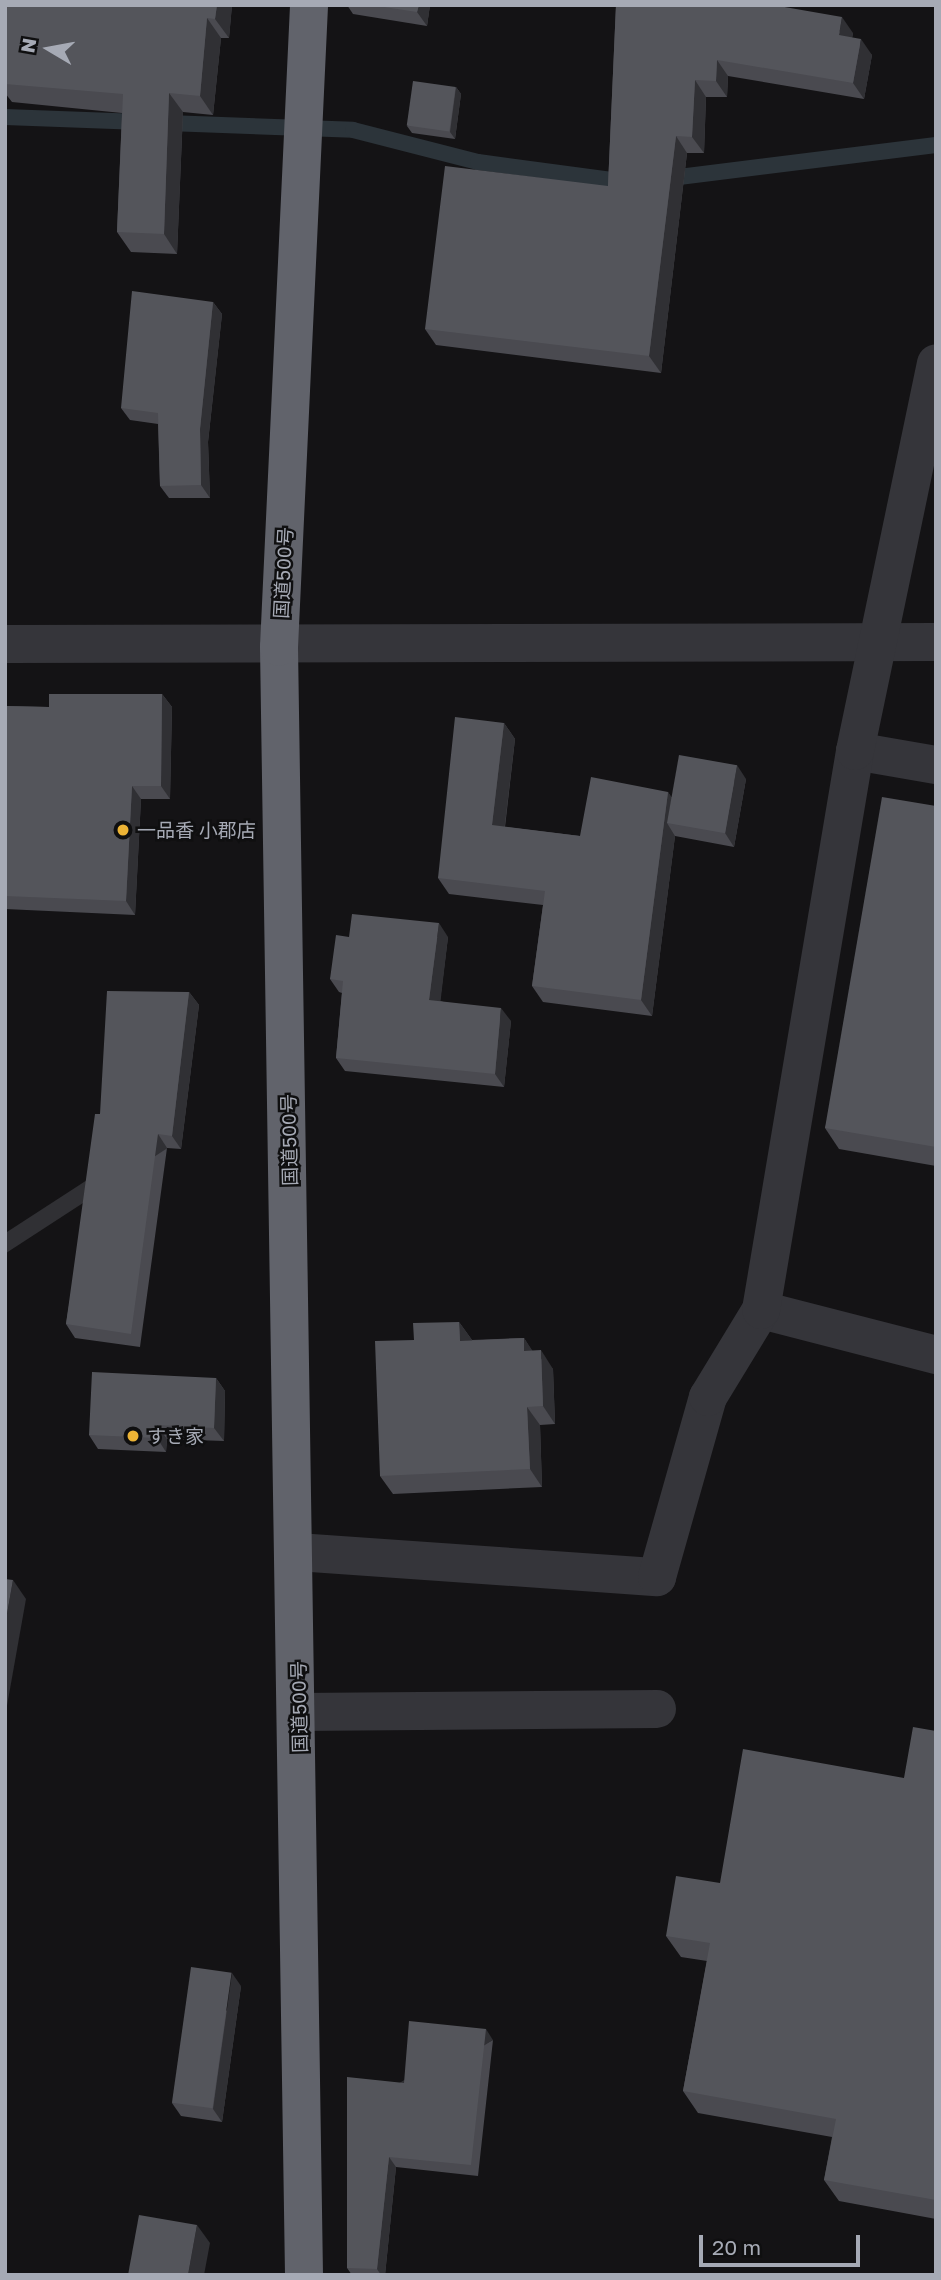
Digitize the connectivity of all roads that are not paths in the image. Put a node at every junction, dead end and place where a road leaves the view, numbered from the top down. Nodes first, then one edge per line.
1 (309, 5) edge
2 (936, 363) edge
3 (875, 642) junction
4 (936, 642) edge
5 (5, 644) edge
6 (279, 647) junction
7 (855, 751) junction
8 (936, 765) edge
9 (761, 1310) junction
10 (936, 1355) edge
11 (297, 1552) junction
12 (657, 1709) dead end
13 (299, 1712) junction
14 (304, 2275) edge

1 - 6 highway, 国道500号
2 - 3 street
3 - 4 street
3 - 6 street
3 - 7 street
5 - 6 street
6 - 11 highway, 国道500号
7 - 8 street
7 - 9 street
9 - 10 street
9 - 11 street
11 - 13 highway, 国道500号
12 - 13 street
13 - 14 highway, 国道500号

